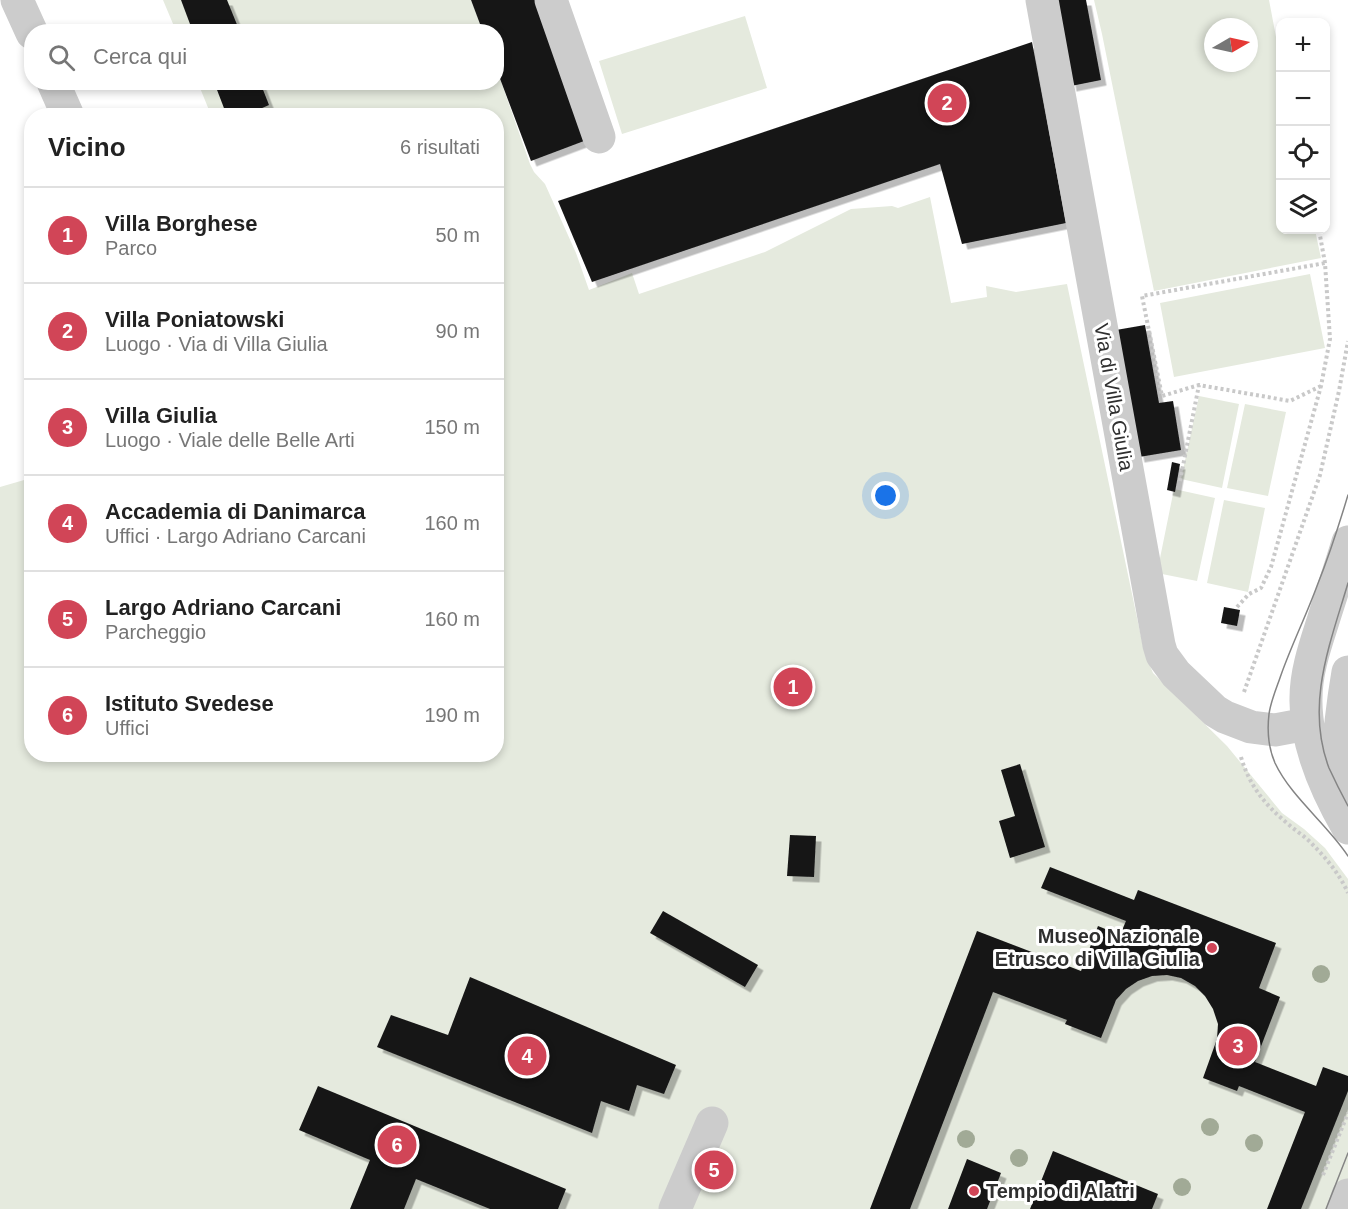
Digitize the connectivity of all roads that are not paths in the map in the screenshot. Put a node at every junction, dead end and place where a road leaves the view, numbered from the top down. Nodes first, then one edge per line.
1 (17, 0) edge
2 (551, 0) edge
3 (1042, 0) edge
4 (28, 24) edge
5 (57, 90) edge
6 (64, 108) edge
7 (599, 137) dead end
8 (1348, 542) edge
9 (1348, 672) edge
10 (1307, 724) junction
11 (1343, 818) edge
12 (712, 1123) dead end
13 (1335, 1186) edge
14 (675, 1209) edge
15 (1343, 1209) edge

1 - 4 street
2 - 7 street
3 - 10 street, Via di Villa Giulia
5 - 6 street
8 - 10 street
9 - 11 street
10 - 11 street
12 - 14 street
13 - 15 street

